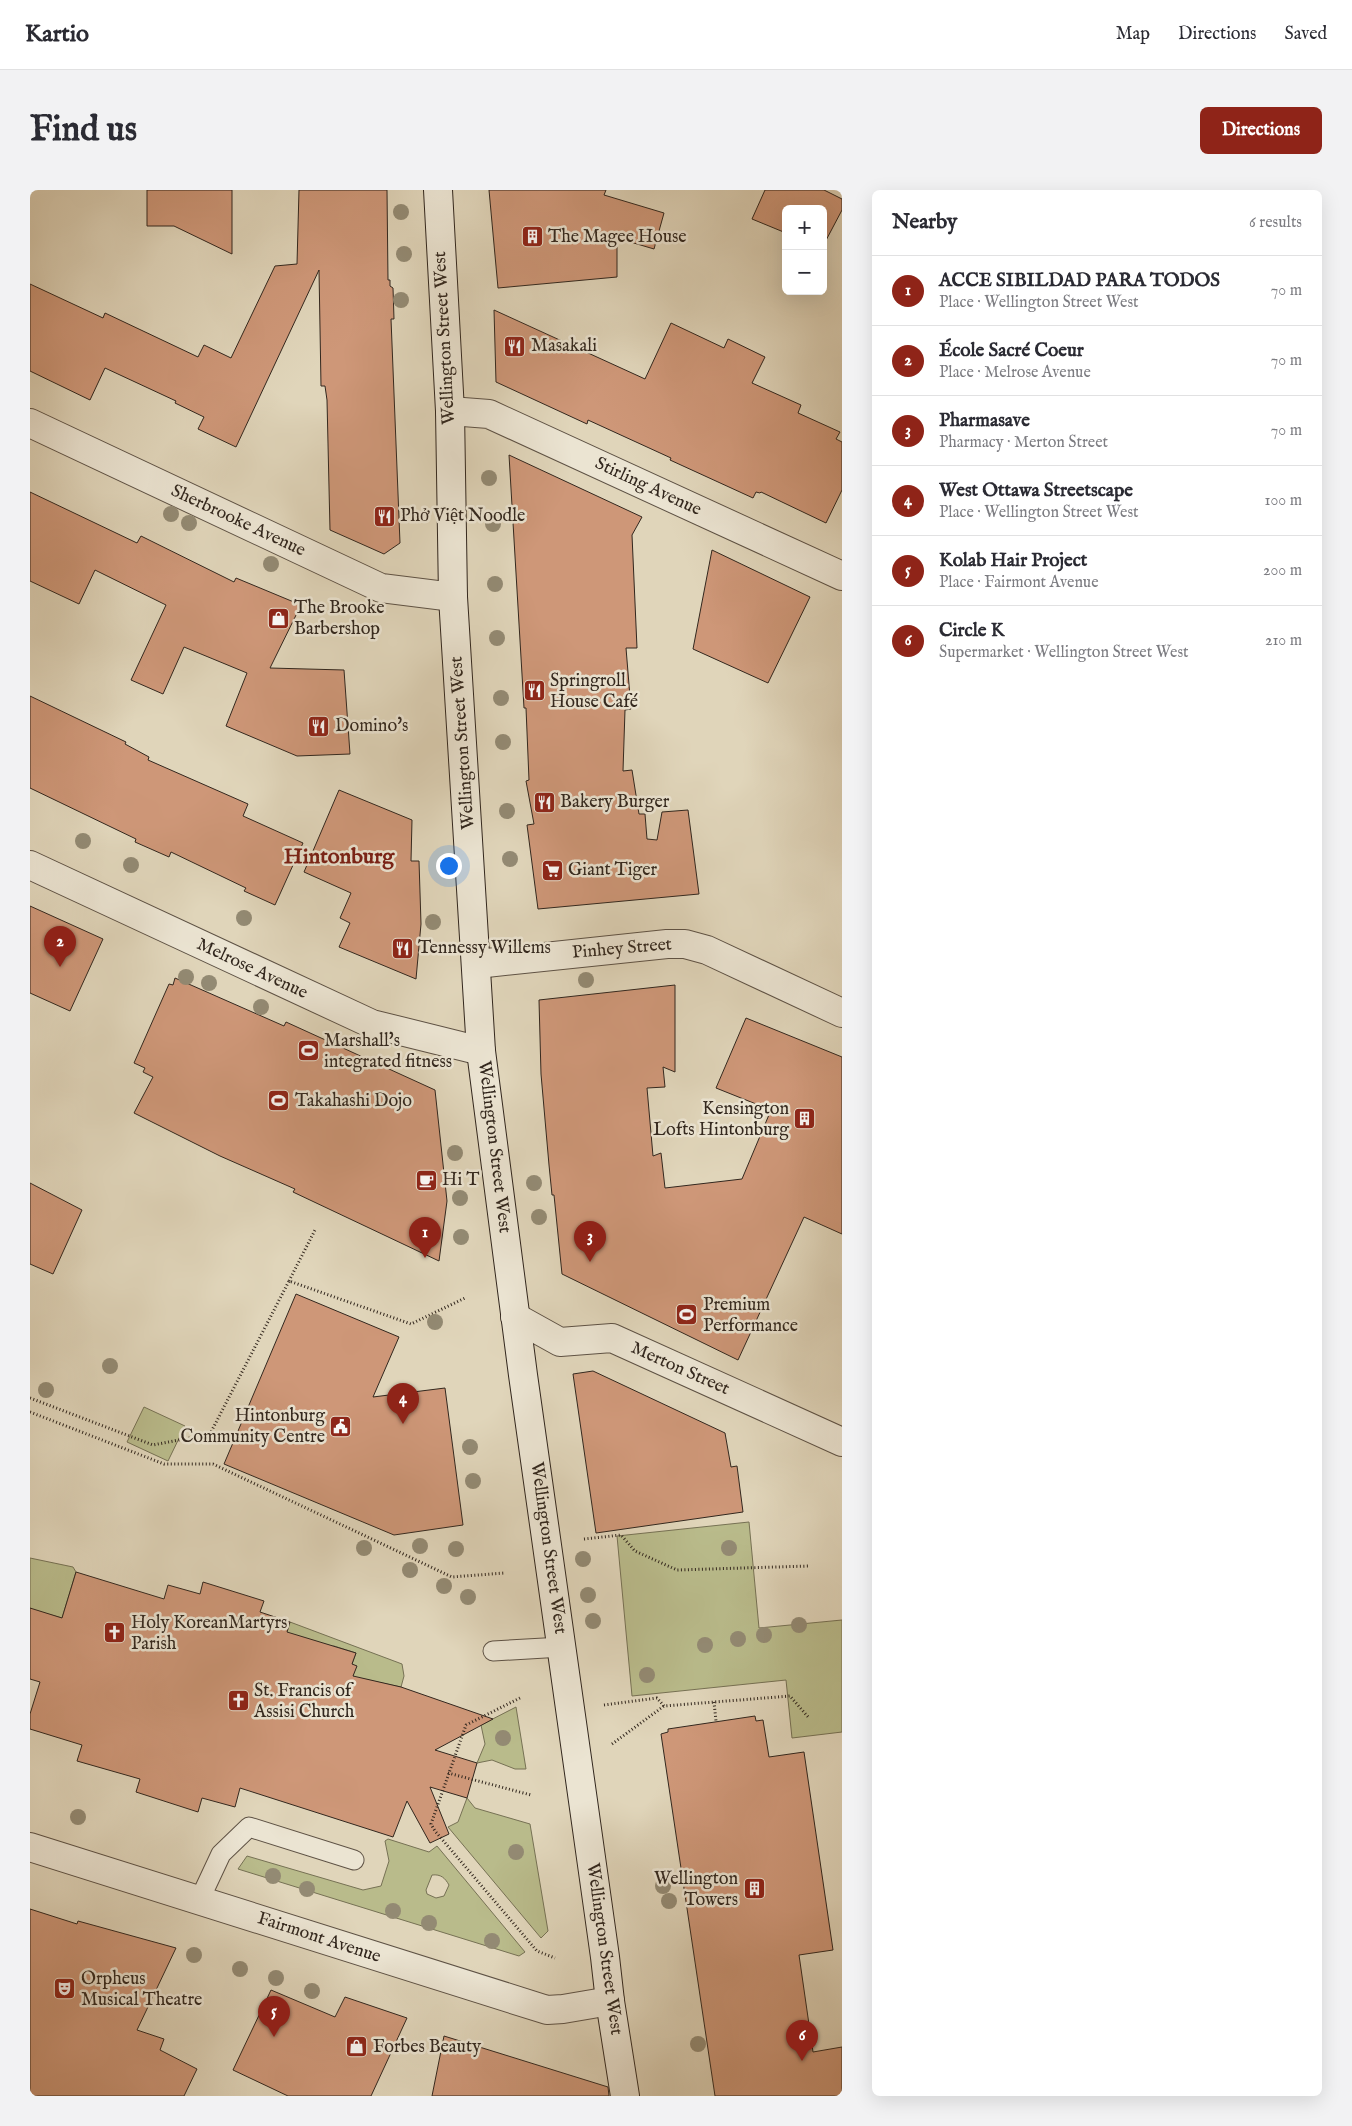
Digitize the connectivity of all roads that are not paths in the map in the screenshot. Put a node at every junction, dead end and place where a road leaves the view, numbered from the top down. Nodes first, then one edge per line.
1 (438, 190) edge
2 (450, 412) junction
3 (30, 423) edge
4 (842, 576) edge
5 (453, 597) junction
6 (30, 864) edge
7 (477, 964) junction
8 (842, 1013) edge
9 (481, 1051) junction
10 (516, 1317) junction
11 (842, 1442) edge
12 (562, 1647) junction
13 (493, 1651) dead end
14 (30, 1847) edge
15 (354, 1860) dead end
16 (199, 1901) junction
17 (610, 2001) junction
18 (625, 2096) edge

1 - 2 street, Wellington Street West
2 - 4 street, Stirling Avenue
2 - 5 street, Wellington Street West
3 - 5 street, Sherbrooke Avenue
5 - 7 street, Wellington Street West
6 - 9 street, Melrose Avenue
7 - 8 street, Pinhey Street
7 - 9 street, Wellington Street West
9 - 10 street, Wellington Street West
10 - 11 street, Merton Street
10 - 12 street, Wellington Street West
12 - 13 lane
12 - 17 street, Wellington Street West
14 - 16 street, Fairmont Avenue
15 - 16 lane
16 - 17 street, Fairmont Avenue
17 - 18 street, Wellington Street West

